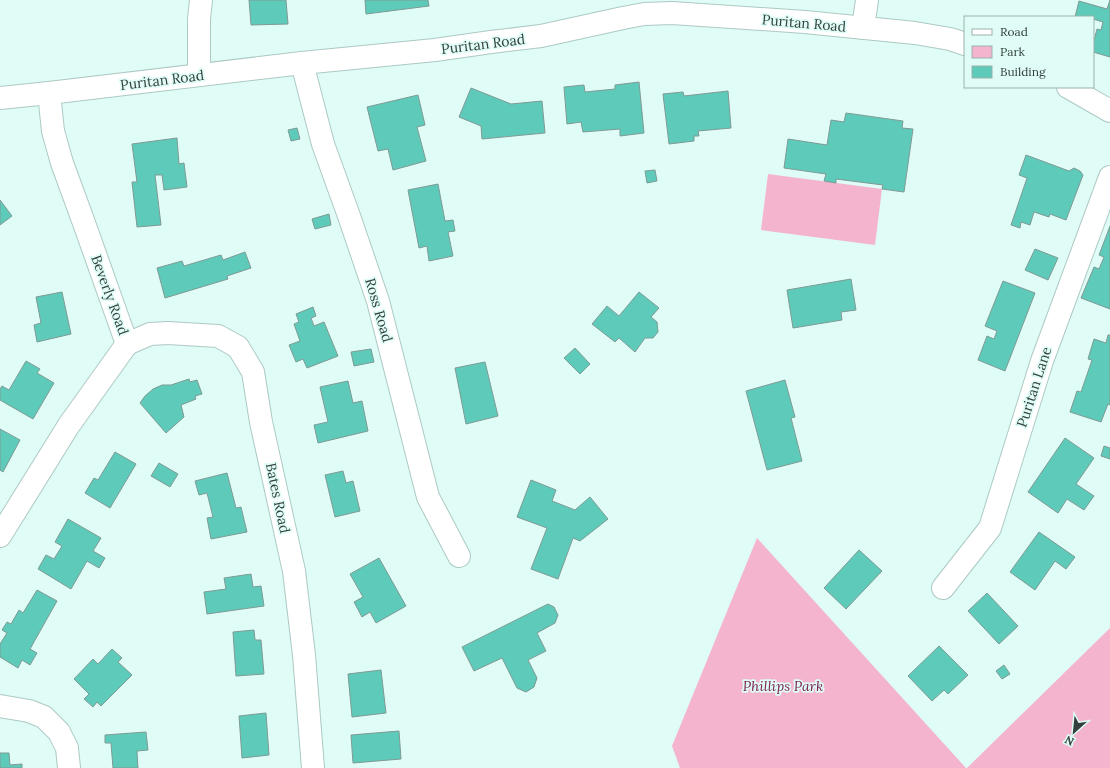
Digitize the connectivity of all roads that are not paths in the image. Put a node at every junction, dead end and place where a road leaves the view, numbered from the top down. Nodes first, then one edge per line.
1 (201, 0) edge
2 (868, 0) edge
3 (672, 7) edge
4 (863, 28) junction
5 (964, 44) edge
6 (302, 63) junction
7 (199, 75) junction
8 (1070, 88) edge
9 (49, 94) junction
10 (0, 98) edge
11 (1110, 111) edge
12 (1110, 177) edge
13 (127, 344) junction
14 (0, 536) edge
15 (458, 556) dead end
16 (942, 588) dead end
17 (0, 706) edge
18 (69, 768) edge
19 (313, 768) edge

1 - 7 street
2 - 4 street
3 - 4 street, Puritan Road
3 - 6 street, Puritan Road
4 - 5 street, Puritan Road
6 - 7 street, Puritan Road
6 - 15 street, Ross Road
7 - 9 street, Puritan Road
8 - 11 street
9 - 10 street, Puritan Road
9 - 13 street, Beverly Road
12 - 16 street, Puritan Lane
13 - 14 street, Beverly Road
13 - 19 street, Bates Road
17 - 18 street

